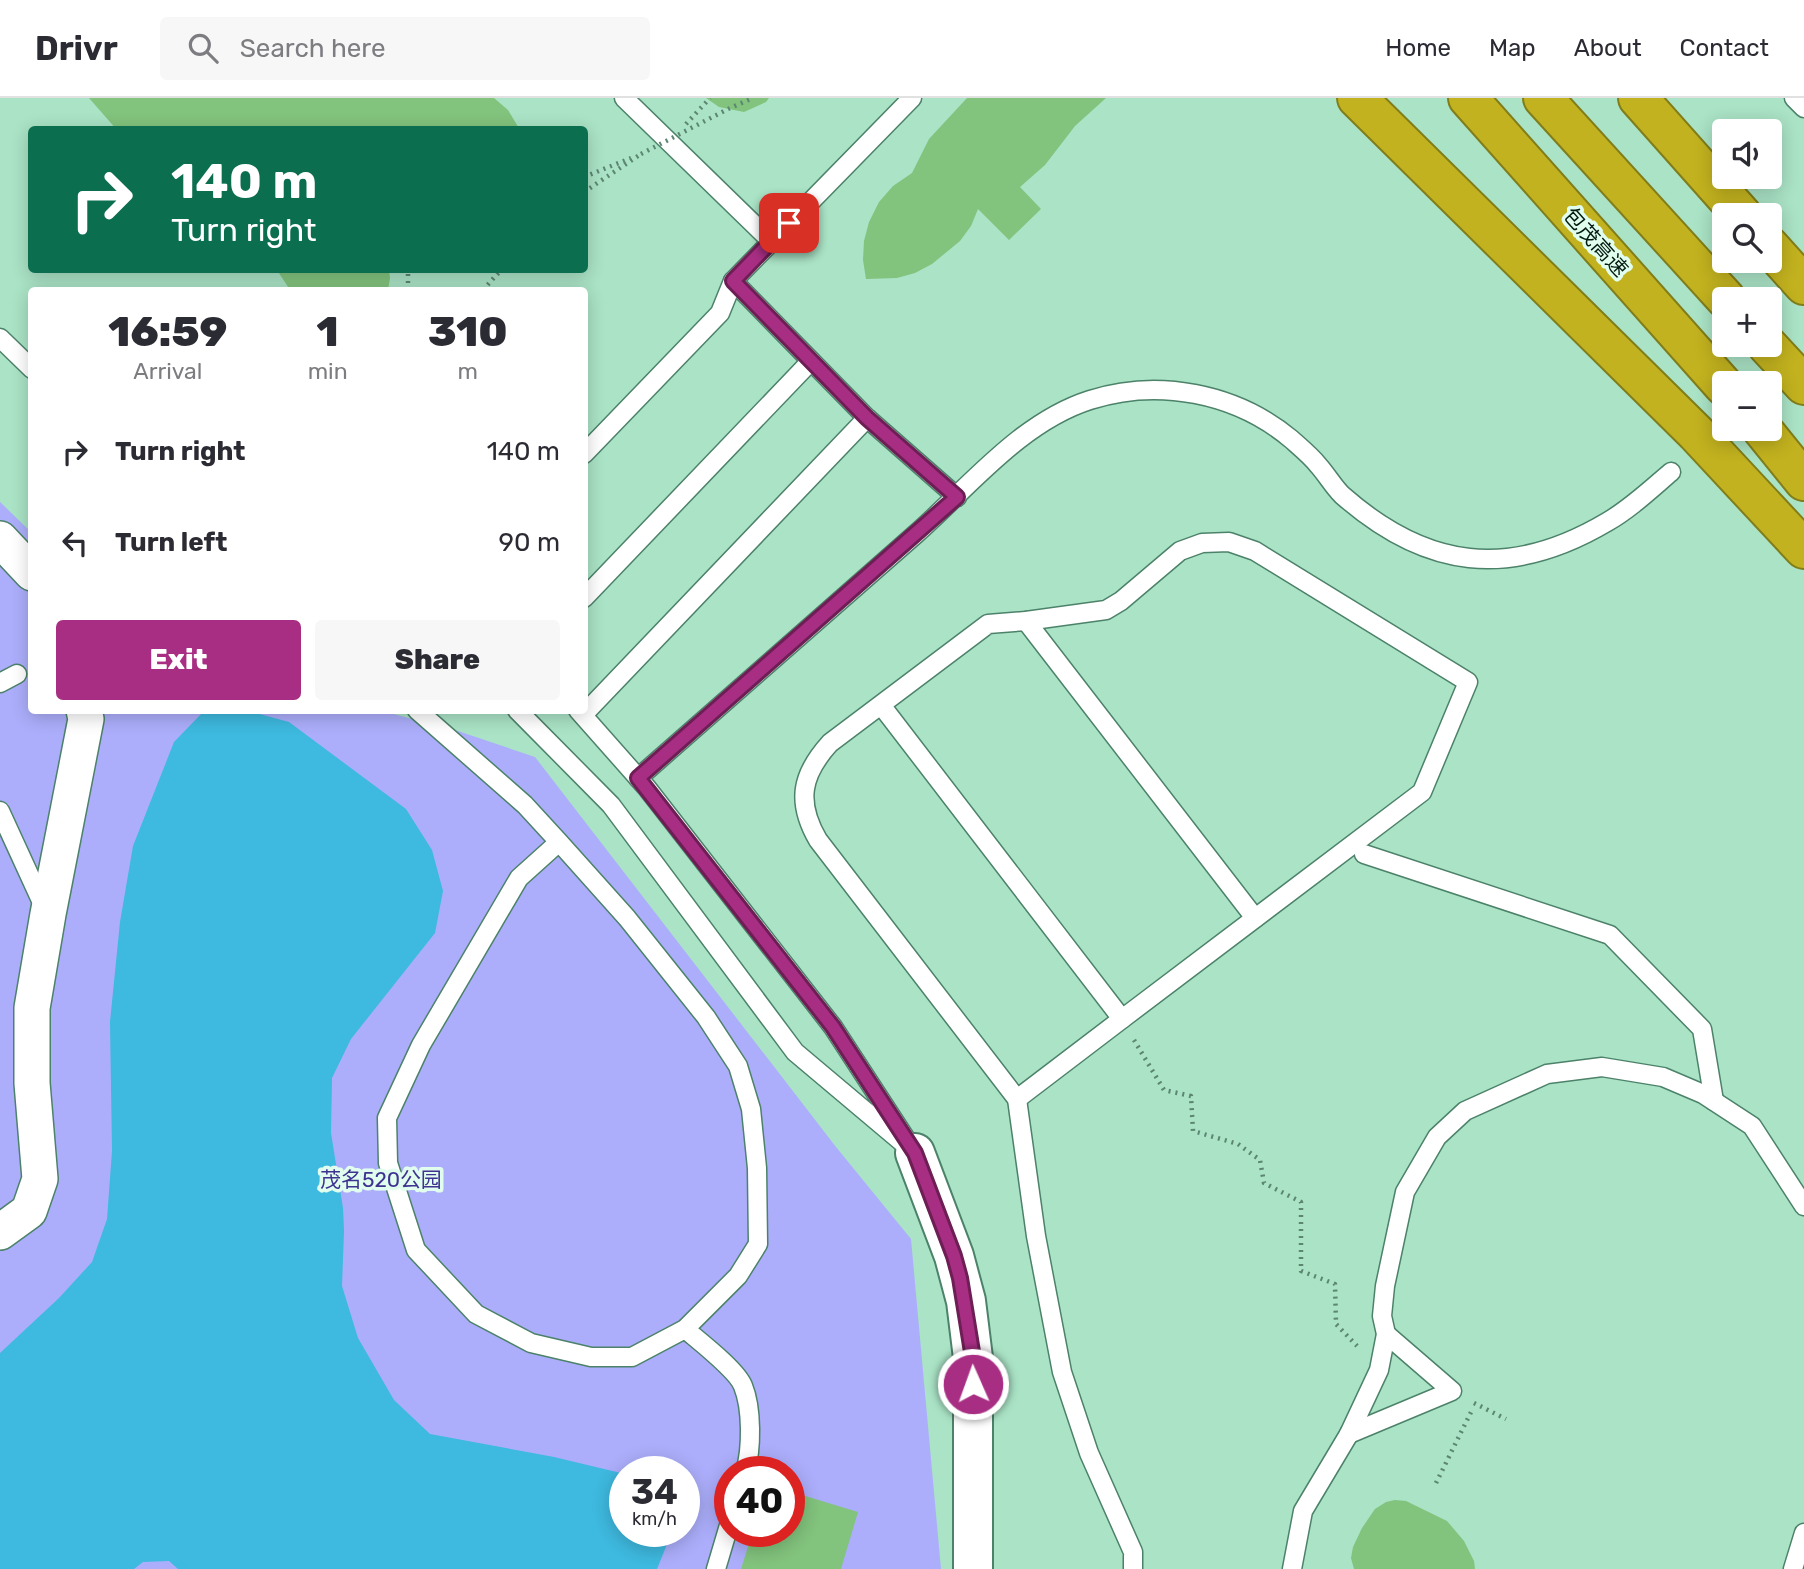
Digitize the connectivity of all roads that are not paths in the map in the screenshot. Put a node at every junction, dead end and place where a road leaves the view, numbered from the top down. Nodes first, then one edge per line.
1 (624, 98) edge
2 (912, 98) edge
3 (1357, 98) edge
4 (1468, 98) edge
5 (1543, 98) edge
6 (1639, 98) edge
7 (1794, 98) edge
8 (1804, 108) edge
9 (1731, 203) edge
10 (771, 241) junction
11 (1782, 260) edge
12 (733, 281) junction
13 (1804, 285) edge
14 (1715, 287) edge
15 (0, 338) edge
16 (1779, 357) edge
17 (811, 361) junction
18 (28, 365) edge
19 (1712, 372) edge
20 (1804, 385) edge
21 (867, 418) junction
22 (1772, 441) edge
23 (588, 450) edge
24 (1671, 472) dead end
25 (1804, 481) edge
26 (957, 497) junction
27 (0, 539) edge
28 (1804, 549) edge
29 (28, 569) edge
30 (588, 594) edge
31 (1026, 621) junction
32 (17, 674) dead end
33 (0, 683) edge
34 (881, 705) junction
35 (588, 706) edge
36 (85, 714) edge
37 (422, 714) edge
38 (521, 714) edge
39 (582, 714) edge
40 (638, 778) junction
41 (0, 811) edge
42 (559, 842) junction
43 (1364, 854) dead end
44 (48, 914) junction
45 (1255, 918) junction
46 (1122, 1019) junction
47 (1017, 1100) junction
48 (1714, 1101) junction
49 (915, 1153) junction
50 (1804, 1206) edge
51 (0, 1232) edge
52 (685, 1329) junction
53 (1385, 1334) junction
54 (1349, 1434) junction
55 (749, 1456) edge
56 (1804, 1533) edge
57 (723, 1547) edge
58 (716, 1569) edge
59 (973, 1569) edge
60 (1133, 1569) edge
61 (1292, 1569) edge
62 (1793, 1569) edge

1 - 10 lane
2 - 10 lane
3 - 28 highway
4 - 19 highway, 包茂高速
5 - 14 highway
6 - 9 highway
7 - 8 lane
10 - 12 lane
11 - 13 highway
12 - 17 lane
12 - 23 lane
15 - 18 lane
16 - 20 highway
17 - 21 lane
17 - 30 lane
21 - 26 lane
21 - 35 lane
22 - 25 highway
24 - 26 lane
26 - 40 lane
27 - 29 street
31 - 34 lane
31 - 45 lane
31 - 45 lane
32 - 33 lane
34 - 46 lane
34 - 47 lane
36 - 44 street
37 - 42 lane
38 - 49 lane
39 - 40 lane
40 - 49 lane
41 - 44 lane
42 - 52 lane
42 - 52 lane
43 - 48 lane
44 - 51 street
45 - 46 lane
46 - 47 lane
47 - 60 lane
48 - 50 lane
48 - 53 lane
49 - 59 street
52 - 55 lane
53 - 54 lane
53 - 54 lane
54 - 61 lane
56 - 62 lane
57 - 58 lane

